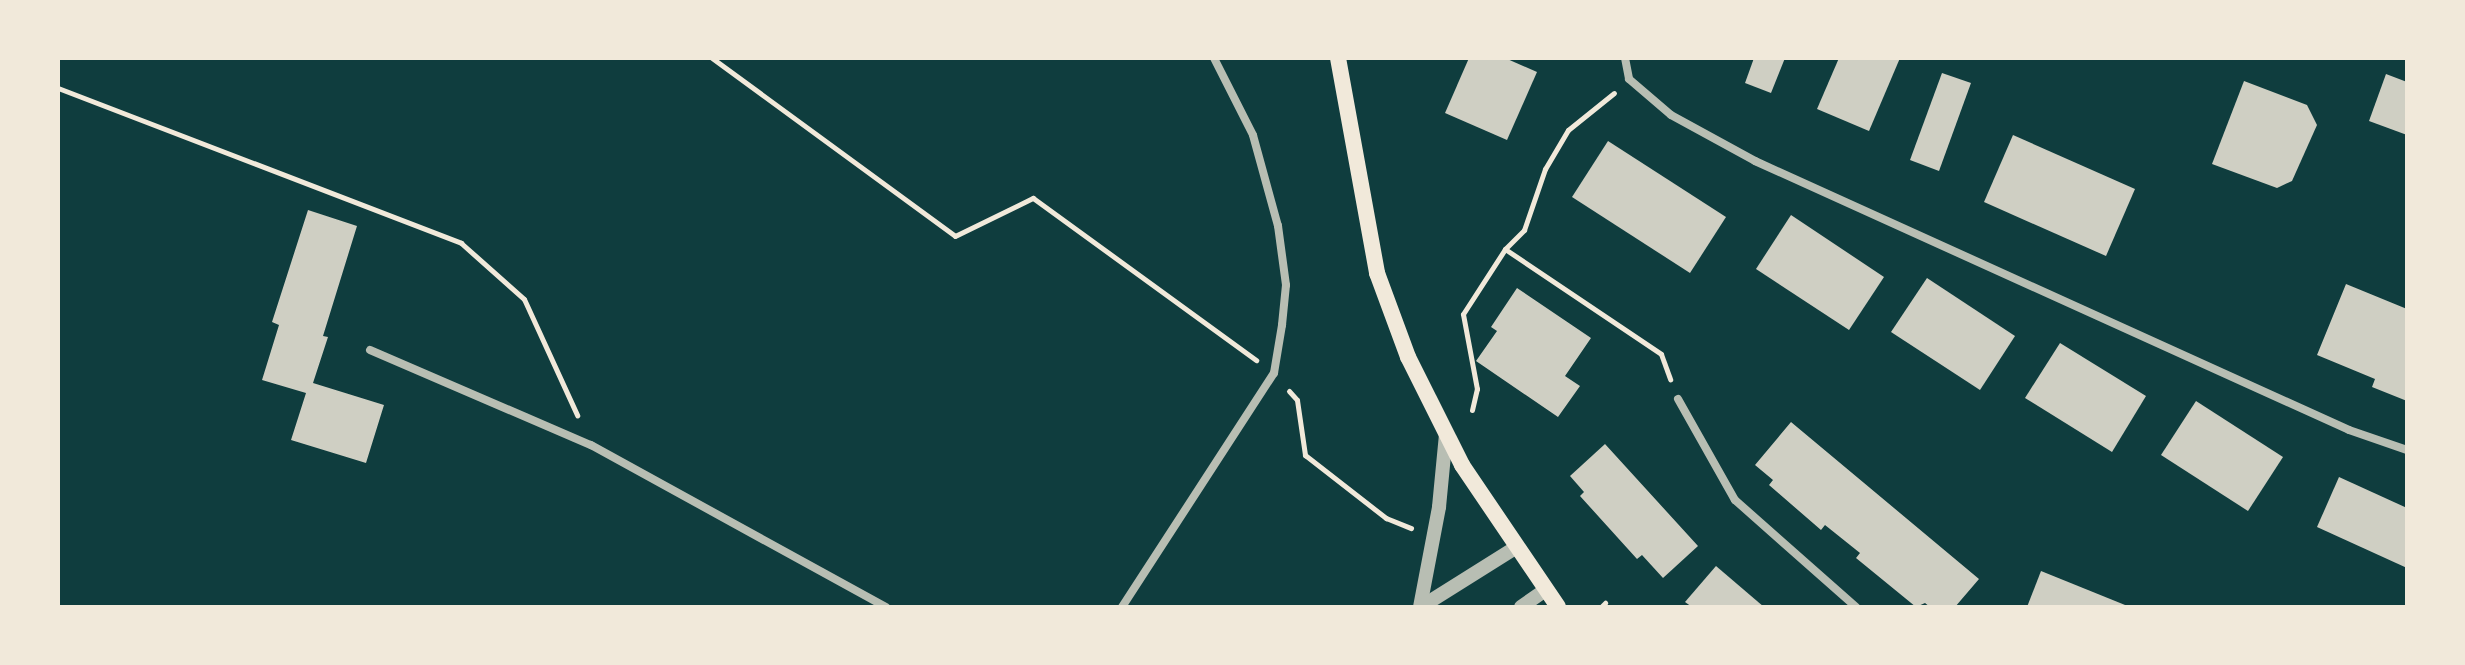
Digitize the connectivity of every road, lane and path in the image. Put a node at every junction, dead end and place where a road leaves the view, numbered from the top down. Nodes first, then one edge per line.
1 (712, 58) edge
2 (1214, 58) edge
3 (1338, 58) edge
4 (1625, 58) edge
5 (1629, 79) junction
6 (58, 88) edge
7 (1505, 249) junction
8 (370, 350) dead end
9 (1274, 373) junction
10 (1678, 399) joint
11 (1472, 410) dead end
12 (1446, 434) junction
13 (591, 445) junction
14 (2407, 450) edge
15 (1412, 528) dead end
16 (1515, 548) junction
17 (1544, 591) junction
18 (886, 607) edge
19 (1122, 607) edge
20 (1420, 607) edge
21 (1521, 607) edge
22 (1558, 607) edge
23 (1856, 607) edge

1 - 9 path
2 - 9 street
3 - 12 main road
4 - 5 street
5 - 7 path
5 - 14 street
6 - 13 path
7 - 10 path
7 - 11 path
8 - 13 street
9 - 15 path
9 - 19 street
10 - 23 street
12 - 16 main road
12 - 20 street
13 - 18 street
16 - 17 main road
16 - 20 street
17 - 21 street
17 - 22 main road

